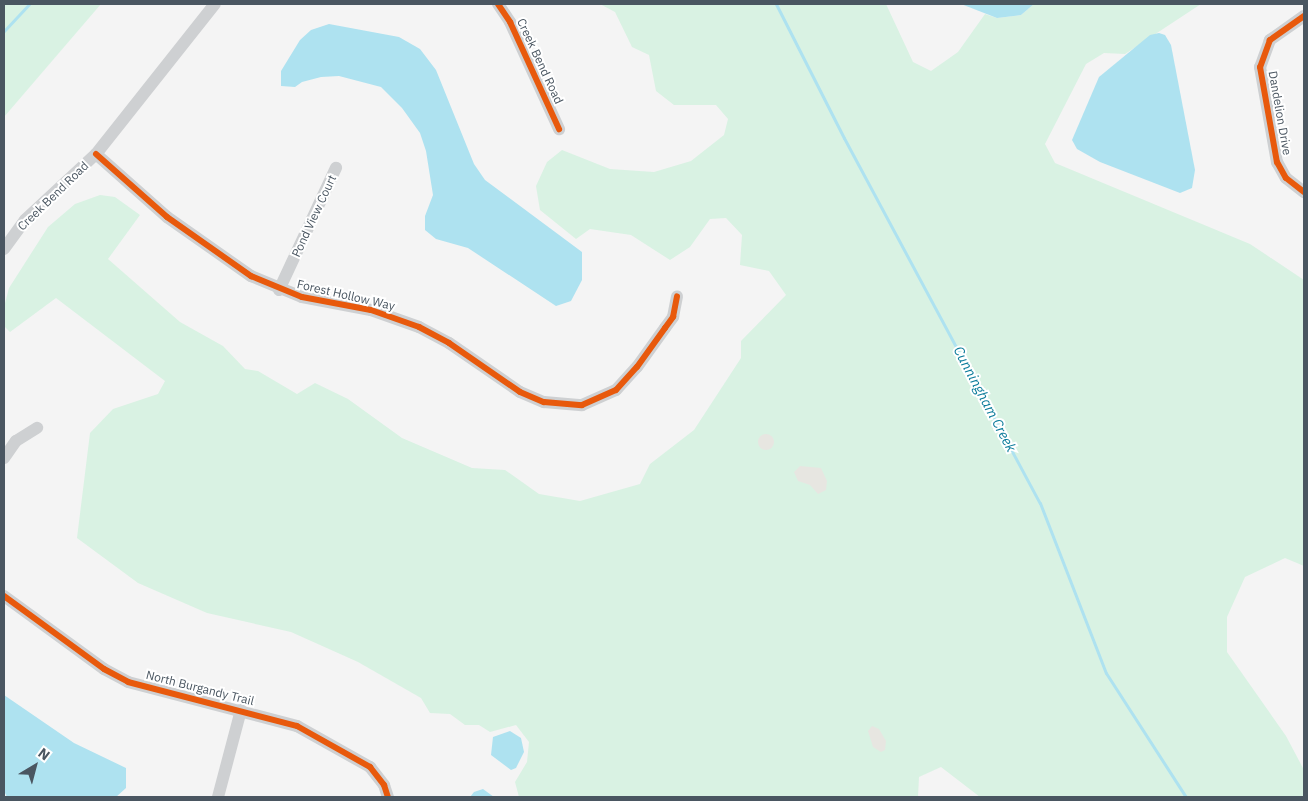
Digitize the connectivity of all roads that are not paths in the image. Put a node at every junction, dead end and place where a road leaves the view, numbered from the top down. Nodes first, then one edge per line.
1 (215, 4) edge
2 (498, 4) edge
3 (1304, 16) edge
4 (559, 129) dead end
5 (96, 154) junction
6 (336, 168) dead end
7 (1304, 192) edge
8 (4, 249) edge
9 (279, 290) junction
10 (677, 296) dead end
11 (37, 428) dead end
12 (4, 458) edge
13 (4, 596) edge
14 (242, 710) junction
15 (218, 797) edge
16 (388, 797) edge

1 - 5 street, Creek Bend Road
2 - 4 street, Creek Bend Road
3 - 7 street, Dandelion Drive
5 - 8 street, Creek Bend Road
5 - 9 street, Forest Hollow Way
6 - 9 street, Pond View Court
9 - 10 street, Forest Hollow Way
11 - 12 street
13 - 14 street, North Burgandy Trail
14 - 15 street
14 - 16 street, North Burgandy Trail

